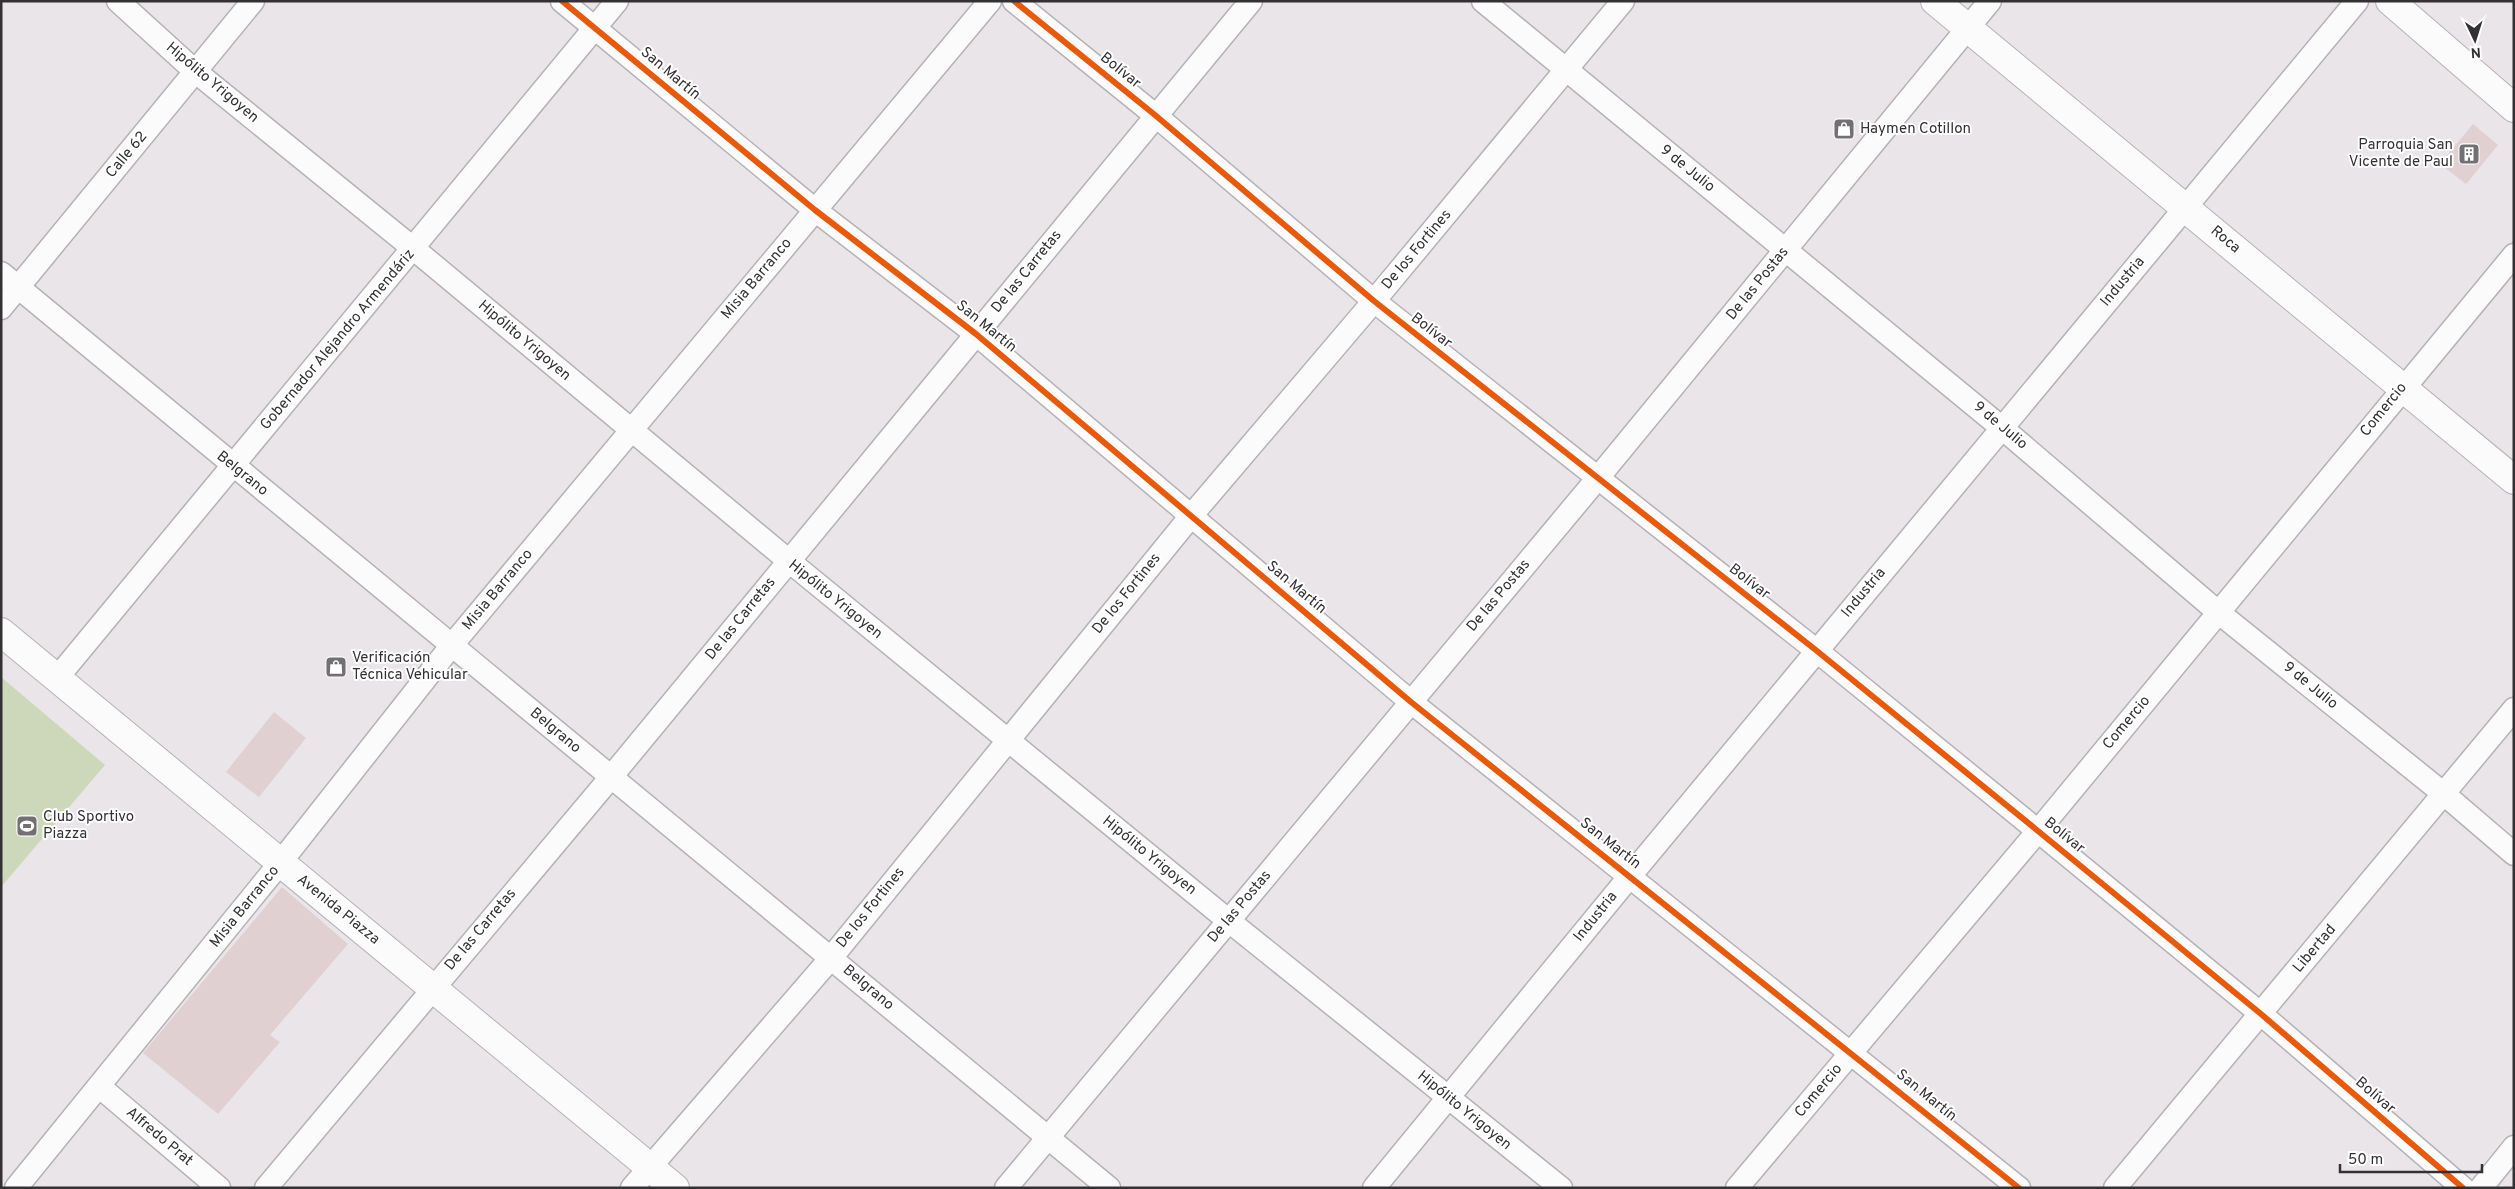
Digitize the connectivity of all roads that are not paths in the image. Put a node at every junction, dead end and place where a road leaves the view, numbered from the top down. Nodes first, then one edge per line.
1 (118, 1) edge
2 (253, 1) edge
3 (562, 1) edge
4 (617, 1) edge
5 (990, 1) edge
6 (1014, 1) edge
7 (1250, 1) edge
8 (1483, 1) edge
9 (1623, 1) edge
10 (1935, 1) edge
11 (1990, 1) edge
12 (2357, 1) edge
13 (2390, 1) edge
14 (595, 28) junction
15 (1968, 28) junction
16 (1567, 71) junction
17 (196, 72) junction
18 (2514, 108) edge
19 (1155, 116) junction
20 (2185, 206) junction
21 (815, 210) junction
22 (414, 249) junction
23 (1786, 251) junction
24 (2514, 256) edge
25 (10, 280) edge
26 (1374, 301) junction
27 (1, 308) edge
28 (976, 334) junction
29 (2403, 387) junction
30 (2002, 428) junction
31 (631, 430) junction
32 (234, 467) junction
33 (1597, 479) junction
34 (2514, 480) edge
35 (1191, 516) junction
36 (788, 561) junction
37 (2218, 612) junction
38 (1, 632) edge
39 (452, 646) junction
40 (1817, 650) junction
41 (57, 678) junction
42 (1411, 702) junction
43 (2514, 709) edge
44 (1008, 740) junction
45 (611, 777) junction
46 (2444, 794) junction
47 (2038, 831) junction
48 (2514, 854) edge
49 (280, 863) junction
50 (1630, 876) junction
51 (1229, 921) junction
52 (831, 958) junction
53 (432, 988) junction
54 (2261, 1014) junction
55 (1852, 1052) junction
56 (100, 1087) junction
57 (1448, 1098) junction
58 (1047, 1137) junction
59 (2514, 1147) edge
60 (650, 1167) junction
61 (16, 1188) edge
62 (219, 1188) edge
63 (266, 1188) edge
64 (632, 1188) edge
65 (675, 1188) edge
66 (1006, 1188) edge
67 (1109, 1188) edge
68 (1374, 1188) edge
69 (1561, 1188) edge
70 (1737, 1188) edge
71 (2019, 1188) edge
72 (2115, 1188) edge
73 (2463, 1188) edge
74 (2480, 1188) edge

1 - 17 street, Hipólito Yrigoyen
2 - 17 street, Calle 62
3 - 14 street, San Martín
4 - 14 street, Gobernador Alejandro Armendáriz
5 - 21 street, Misia Barranco
6 - 19 street, Bolívar
7 - 19 street, De las Carretas
8 - 16 street, 9 de Julio
9 - 16 street, De los Fortines
10 - 15 main road, Roca
11 - 15 street, De las Postas
12 - 20 street, Industria
13 - 18 main road
14 - 21 street, San Martín
14 - 22 street, Gobernador Alejandro Armendáriz
15 - 20 main road, Roca
15 - 23 street, De las Postas
16 - 23 street, 9 de Julio
16 - 26 street, De los Fortines
17 - 22 street, Hipólito Yrigoyen
17 - 25 street, Calle 62
19 - 26 street, Bolívar
19 - 28 street, De las Carretas
20 - 29 main road, Roca
20 - 30 street, Industria
21 - 28 street, San Martín
21 - 31 street, Misia Barranco
22 - 31 street, Hipólito Yrigoyen
22 - 32 street, Gobernador Alejandro Armendáriz
23 - 30 street, 9 de Julio
23 - 33 street, De las Postas
24 - 29 street, Comercio
25 - 27 street, Calle 62
25 - 32 street, Belgrano
26 - 33 street, Bolívar
26 - 35 street, De los Fortines
28 - 35 street, San Martín
28 - 36 street, De las Carretas
29 - 34 main road, Roca
29 - 37 street, Comercio
30 - 37 street, 9 de Julio
30 - 40 street, Industria
31 - 36 street, Hipólito Yrigoyen
31 - 39 street, Misia Barranco
32 - 39 street, Belgrano
32 - 41 street, Gobernador Alejandro Armendáriz
33 - 40 street, Bolívar
33 - 42 street, De las Postas
35 - 42 street, San Martín
35 - 44 street, De los Fortines
36 - 44 street, Hipólito Yrigoyen
36 - 45 street, De las Carretas
37 - 46 street, 9 de Julio
37 - 47 street, Comercio
38 - 41 main road, Avenida Piazza
39 - 45 street, Belgrano
39 - 49 street, Misia Barranco
40 - 47 street, Bolívar
40 - 50 street, Industria
41 - 49 main road, Avenida Piazza
42 - 50 street, San Martín
42 - 51 street, De las Postas
43 - 46 street, Libertad
44 - 51 street, Hipólito Yrigoyen
44 - 52 street, De los Fortines
45 - 52 street, Belgrano
45 - 53 street, De las Carretas
46 - 48 street, 9 de Julio
46 - 54 street, Libertad
47 - 54 street, Bolívar
47 - 55 street, Comercio
49 - 53 main road, Avenida Piazza
49 - 56 street, Misia Barranco
50 - 55 street, San Martín
50 - 57 street, Industria
51 - 57 street, Hipólito Yrigoyen
51 - 58 street, De las Postas
52 - 58 street, Belgrano
52 - 60 street, De los Fortines
53 - 60 main road, Avenida Piazza
53 - 63 street, De las Carretas
54 - 72 street, Libertad
54 - 73 street, Bolívar
55 - 70 street, Comercio
55 - 71 street, San Martín
56 - 61 street, Misia Barranco
56 - 62 street, Alfredo Prat
57 - 68 street, Industria
57 - 69 street, Hipólito Yrigoyen
58 - 66 street, De las Postas
58 - 67 street, Belgrano
59 - 74 street
60 - 64 street, De los Fortines
60 - 65 main road, Avenida Piazza

